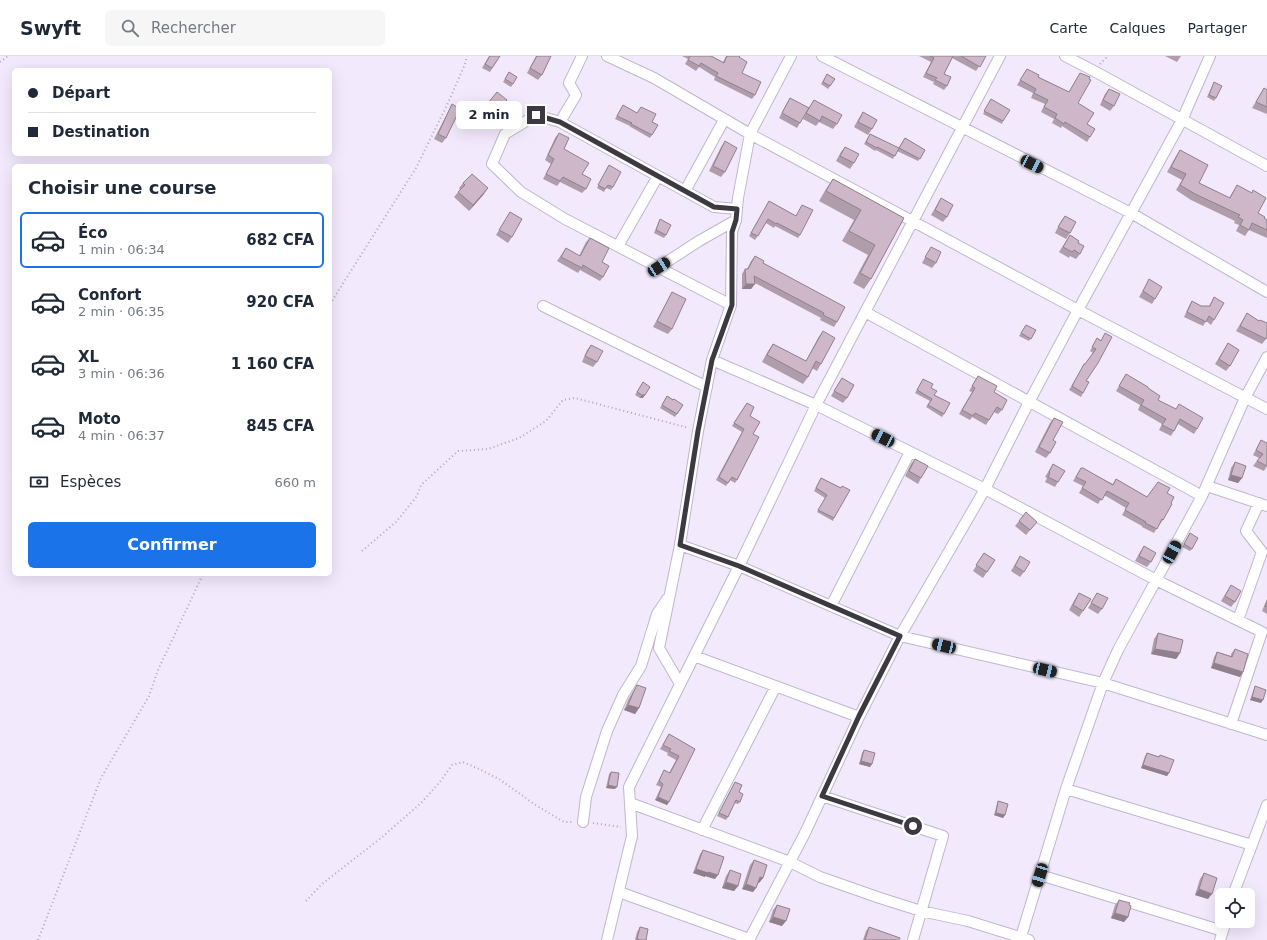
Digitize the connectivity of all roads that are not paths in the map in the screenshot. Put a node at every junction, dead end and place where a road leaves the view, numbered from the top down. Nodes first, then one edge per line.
1 (582, 56) edge
2 (607, 56) edge
3 (791, 56) edge
4 (822, 56) edge
5 (1000, 56) edge
6 (1065, 56) edge
7 (1210, 56) edge
8 (724, 120) junction
9 (1182, 120) junction
10 (560, 122) junction
11 (962, 128) junction
12 (750, 134) junction
13 (1267, 166) edge
14 (658, 176) junction
15 (685, 191) junction
16 (737, 209) junction
17 (1131, 213) junction
18 (736, 220) junction
19 (913, 222) junction
20 (618, 246) junction
21 (659, 267) junction
22 (1267, 292) edge
23 (732, 305) junction
24 (543, 306) dead end
25 (1078, 310) junction
26 (866, 312) junction
27 (1267, 357) edge
28 (712, 360) junction
29 (706, 387) junction
30 (1245, 398) junction
31 (1029, 402) junction
32 (816, 405) junction
33 (1267, 409) edge
34 (910, 452) junction
35 (1207, 486) junction
36 (985, 489) junction
37 (1202, 496) junction
38 (1263, 505) edge
39 (680, 545) junction
40 (739, 566) junction
41 (1156, 580) junction
42 (670, 593) junction
43 (831, 606) junction
44 (1238, 620) junction
45 (900, 636) junction
46 (694, 656) junction
47 (1103, 683) junction
48 (680, 684) junction
49 (776, 686) junction
50 (859, 716) junction
51 (1231, 724) junction
52 (1267, 735) edge
53 (1066, 789) junction
54 (822, 796) junction
55 (630, 803) junction
56 (1267, 805) edge
57 (583, 822) road end
58 (702, 830) junction
59 (1252, 845) junction
60 (790, 862) junction
61 (1040, 875) junction
62 (1236, 888) edge
63 (619, 892) junction
64 (921, 911) junction
65 (1223, 931) edge
66 (749, 939) edge
67 (1023, 939) edge
68 (607, 940) edge
69 (913, 940) edge

1 - 10 street
2 - 8 street
3 - 12 street
4 - 11 street
5 - 11 street
6 - 9 street
7 - 9 street
8 - 12 street
8 - 15 street
9 - 13 street
9 - 17 street
10 - 14 street
10 - 20 street
11 - 17 street
11 - 19 street
12 - 16 street
12 - 19 street
14 - 15 street
14 - 20 street
15 - 16 street
16 - 18 street
17 - 22 street
17 - 25 street
18 - 21 street
18 - 23 street
19 - 25 street
19 - 26 street
20 - 21 street
21 - 23 street
23 - 28 street
24 - 29 street
25 - 30 street
25 - 31 street
26 - 31 street
26 - 32 street
27 - 30 street
28 - 29 street
28 - 32 street
29 - 39 street
30 - 33 street
30 - 35 street
31 - 36 street
31 - 37 street
32 - 34 street
32 - 40 street
34 - 36 street
34 - 43 street
35 - 37 street
35 - 38 street
36 - 41 street
36 - 45 street
37 - 41 street
38 - 44 street
39 - 40 street
39 - 42 street
40 - 43 street
40 - 46 street
41 - 44 street
41 - 47 street
42 - 48 street
42 - 57 street
43 - 45 street
44 - 51 street
45 - 47 street
45 - 50 street
46 - 48 street
46 - 49 street
47 - 51 street
47 - 53 street
48 - 55 street
49 - 50 street
49 - 58 street
50 - 54 street
51 - 52 street
53 - 59 street
53 - 61 street
54 - 60 street
54 - 64 street
55 - 58 street
55 - 63 street
56 - 59 street
58 - 60 street
59 - 62 street
60 - 64 street
60 - 66 street
61 - 65 street
61 - 67 street
63 - 66 street
63 - 68 street
64 - 67 street
64 - 69 street

